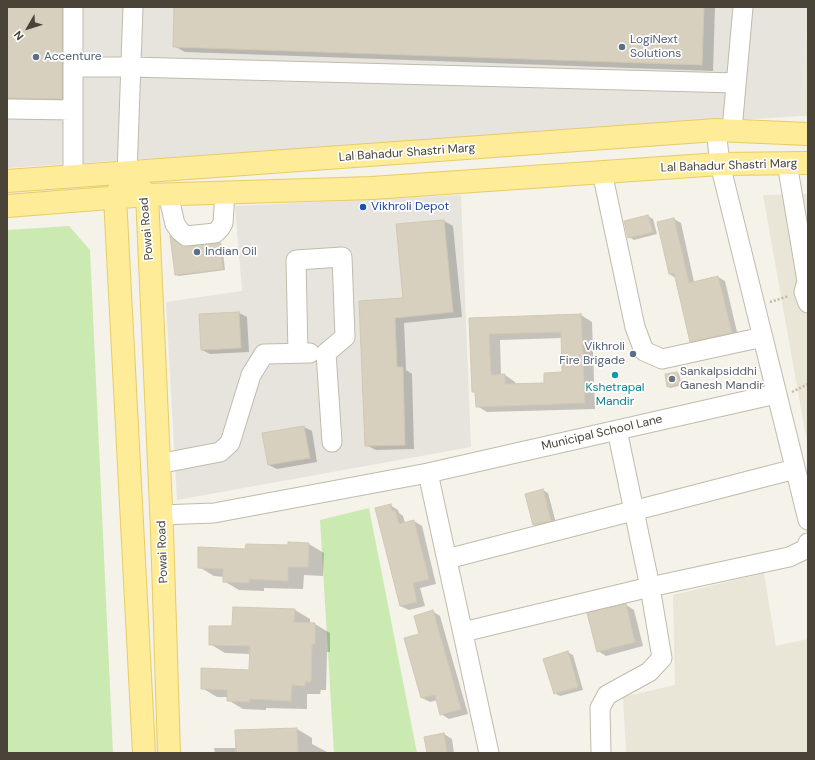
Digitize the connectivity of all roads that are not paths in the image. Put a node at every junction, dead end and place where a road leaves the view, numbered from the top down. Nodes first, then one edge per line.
1 (73, 7) edge
2 (133, 7) edge
3 (743, 7) edge
4 (73, 67) junction
5 (131, 67) junction
6 (736, 83) junction
7 (7, 109) edge
8 (73, 110) junction
9 (724, 130) junction
10 (808, 134) edge
11 (369, 156) junction
12 (808, 162) edge
13 (787, 163) junction
14 (720, 164) junction
15 (602, 172) junction
16 (127, 174) junction
17 (73, 177) junction
18 (7, 181) edge
19 (372, 188) junction
20 (225, 192) junction
21 (158, 195) junction
22 (115, 197) junction
23 (7, 206) edge
24 (806, 298) edge
25 (763, 337) junction
26 (326, 353) junction
27 (298, 354) junction
28 (776, 394) junction
29 (617, 430) junction
30 (332, 442) dead end
31 (158, 464) junction
32 (795, 469) junction
33 (428, 473) junction
34 (633, 511) junction
35 (162, 515) junction
36 (808, 520) edge
37 (806, 552) edge
38 (447, 559) junction
39 (650, 587) junction
40 (463, 632) junction
41 (144, 753) edge
42 (169, 753) edge
43 (489, 753) edge
44 (601, 753) edge

1 - 4 street
2 - 5 street
3 - 6 street
4 - 5 street
4 - 8 street
5 - 6 street
5 - 16 street
6 - 9 street
7 - 8 street
8 - 17 street
9 - 10 main road, Lal Bahadur Shastri Marg
9 - 11 main road, Lal Bahadur Shastri Marg
9 - 14 street
11 - 16 main road, Lal Bahadur Shastri Marg
11 - 19 main road
12 - 13 main road, Lal Bahadur Shastri Marg
13 - 14 main road, Lal Bahadur Shastri Marg
13 - 24 street
14 - 15 main road, Lal Bahadur Shastri Marg
14 - 25 street
15 - 19 main road, Lal Bahadur Shastri Marg
15 - 25 street
16 - 17 main road, Lal Bahadur Shastri Marg
16 - 21 main road, Powai Road
16 - 22 main road
17 - 18 main road, Lal Bahadur Shastri Marg
19 - 20 main road, Lal Bahadur Shastri Marg
20 - 21 main road, Lal Bahadur Shastri Marg
20 - 21 street
21 - 22 main road, Lal Bahadur Shastri Marg
21 - 31 main road, Powai Road
22 - 23 main road
22 - 41 main road
25 - 28 street
26 - 27 street
26 - 27 street
26 - 30 street
27 - 31 street
28 - 29 street, Municipal School Lane
28 - 32 street
29 - 33 street, Municipal School Lane
29 - 34 street
31 - 35 main road, Powai Road
32 - 34 street
32 - 36 street
33 - 35 street, Municipal School Lane
33 - 38 street
34 - 38 street
34 - 39 street
35 - 42 main road, Powai Road
37 - 39 street
38 - 40 street
39 - 40 street
39 - 44 street
40 - 43 street

